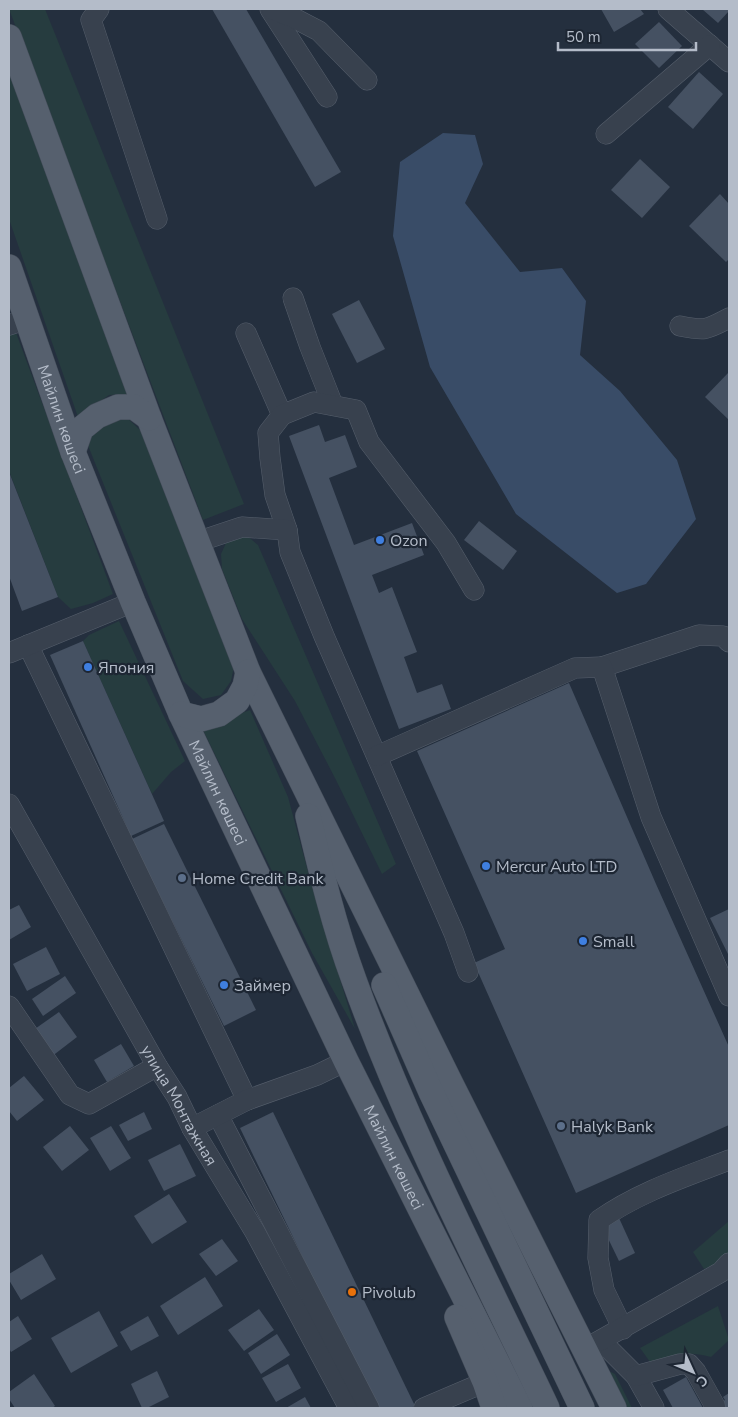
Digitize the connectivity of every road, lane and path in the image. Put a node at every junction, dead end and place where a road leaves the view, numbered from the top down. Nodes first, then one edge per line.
1 (99, 9) edge
2 (271, 9) edge
3 (668, 9) edge
4 (9, 37) edge
5 (710, 45) junction
6 (729, 62) edge
7 (367, 80) dead end
8 (327, 97) dead end
9 (606, 134) dead end
10 (158, 219) dead end
11 (9, 267) edge
12 (293, 298) dead end
13 (729, 318) edge
14 (18, 322) edge
15 (680, 326) dead end
16 (246, 333) dead end
17 (333, 405) junction
18 (282, 415) junction
19 (149, 418) junction
20 (73, 452) junction
21 (286, 530) junction
22 (198, 542) junction
23 (474, 590) dead end
24 (133, 602) junction
25 (729, 642) edge
26 (28, 645) junction
27 (9, 653) edge
28 (602, 667) junction
29 (248, 672) junction
30 (181, 714) junction
31 (377, 756) junction
32 (298, 774) junction
33 (9, 804) edge
34 (468, 972) dead end
35 (729, 996) edge
36 (9, 1006) edge
37 (346, 1060) junction
38 (157, 1066) junction
39 (247, 1100) junction
40 (218, 1115) junction
41 (192, 1128) junction
42 (729, 1160) edge
43 (726, 1268) edge
44 (622, 1329) junction
45 (593, 1345) junction
46 (636, 1376) junction
47 (485, 1382) junction
48 (359, 1406) edge
49 (715, 1406) dead end
50 (424, 1408) edge
51 (494, 1408) edge
52 (520, 1408) edge
53 (547, 1408) edge
54 (582, 1408) edge
55 (614, 1408) edge
56 (654, 1408) edge

1 - 10 street
2 - 7 street
2 - 8 street
3 - 5 street
4 - 19 main road, Майлин көшесі
5 - 6 street
5 - 9 street
11 - 14 main road, Майлин көшесі
12 - 17 street
13 - 15 street
14 - 20 main road, Майлин көшесі
16 - 18 street
17 - 18 street
17 - 23 street
18 - 21 street
19 - 20 main road
19 - 22 main road, Майлин көшесі
20 - 24 main road, Майлин көшесі
21 - 22 street
21 - 31 street
22 - 29 main road, Майлин көшесі
24 - 26 street
24 - 30 main road, Майлин көшесі
25 - 28 street
26 - 27 street
26 - 39 street
28 - 31 street
28 - 35 street
29 - 30 main road
29 - 32 main road, Майлин көшесі
30 - 37 main road, Майлин көшесі
31 - 34 street
32 - 45 main road, Майлин көшесі
32 - 53 main road, Майлин көшесі
32 - 54 main road, Майлин көшесі
33 - 38 street, улица Монтажная
36 - 38 street
37 - 39 street
37 - 47 main road
37 - 52 main road, Майлин көшесі
38 - 41 street, улица Монтажная
39 - 40 street
40 - 41 street
40 - 48 street
41 - 48 street, улица Монтажная
42 - 44 street
43 - 44 street
44 - 45 street
45 - 46 street
45 - 55 main road, Майлин көшесі
46 - 49 street
46 - 56 street
47 - 50 street
47 - 51 main road

